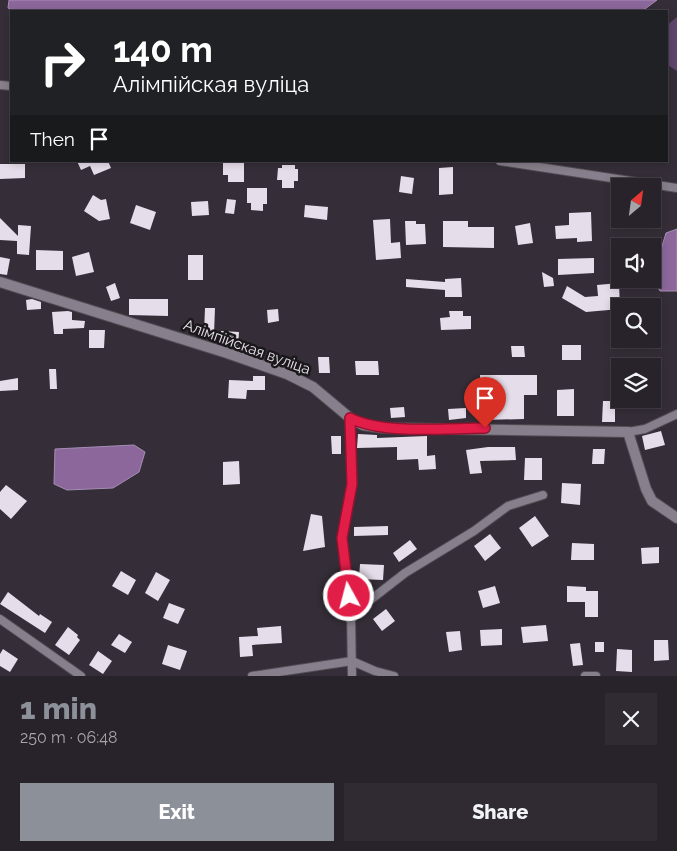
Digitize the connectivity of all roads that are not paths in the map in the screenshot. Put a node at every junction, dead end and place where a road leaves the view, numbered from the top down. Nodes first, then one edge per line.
1 (507, 162) edge
2 (677, 188) edge
3 (0, 282) edge
4 (677, 414) edge
5 (350, 418) junction
6 (628, 432) junction
7 (543, 495) dead end
8 (677, 518) edge
9 (351, 616) junction
10 (0, 619) edge
11 (352, 661) junction
12 (81, 676) edge
13 (252, 676) edge
14 (352, 676) edge
15 (394, 676) edge
16 (586, 676) edge
17 (596, 676) edge

1 - 2 street
3 - 5 street, Алімпійская вуліца
4 - 6 street
5 - 6 street, Алімпійская вуліца
5 - 9 street
6 - 8 street
7 - 9 street
9 - 11 street
10 - 12 street
11 - 13 street
11 - 14 street
11 - 15 street
16 - 17 street

